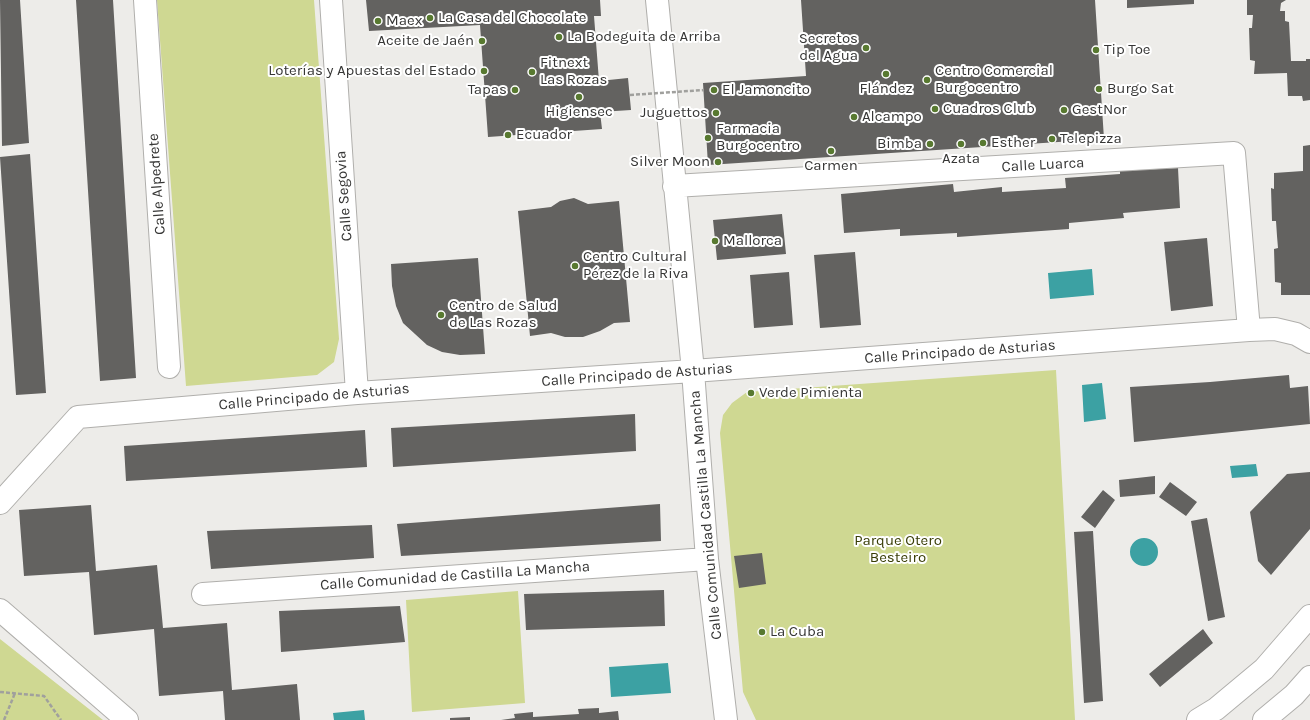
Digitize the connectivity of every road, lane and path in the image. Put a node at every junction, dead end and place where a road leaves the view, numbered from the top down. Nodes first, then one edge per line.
1 (145, 0) edge
2 (331, 0) edge
3 (657, 0) edge
4 (704, 90) dead end
5 (630, 95) dead end
6 (674, 186) junction
7 (1249, 330) junction
8 (1310, 342) edge
9 (169, 367) dead end
10 (693, 371) junction
11 (357, 393) junction
12 (0, 503) edge
13 (707, 559) junction
14 (203, 594) dead end
15 (0, 610) edge
16 (1310, 616) edge
17 (1310, 677) edge
18 (0, 692) edge
19 (15, 693) junction
20 (4, 720) edge
21 (61, 720) edge
22 (127, 720) edge
23 (726, 720) edge
24 (1198, 720) edge
25 (1264, 720) edge

1 - 9 street, Calle Alpedrete
2 - 11 street, Calle Segovia
3 - 6 street, Calle Comunidad Castilla La Mancha
4 - 5 path, bridge
6 - 7 street, Calle Luarca
6 - 10 street, Calle Comunidad Castilla La Mancha
7 - 8 street, Calle Principado de Asturias
7 - 10 street, Calle Principado de Asturias
10 - 11 street, Calle Principado de Asturias
10 - 13 street, Calle Comunidad Castilla La Mancha
11 - 12 street, Calle Principado de Asturias
13 - 14 street, Calle Comunidad de Castilla La Mancha
13 - 23 street, Calle Comunidad Castilla La Mancha
15 - 22 street
16 - 24 street
17 - 25 street
18 - 19 path
19 - 20 path
19 - 21 path

